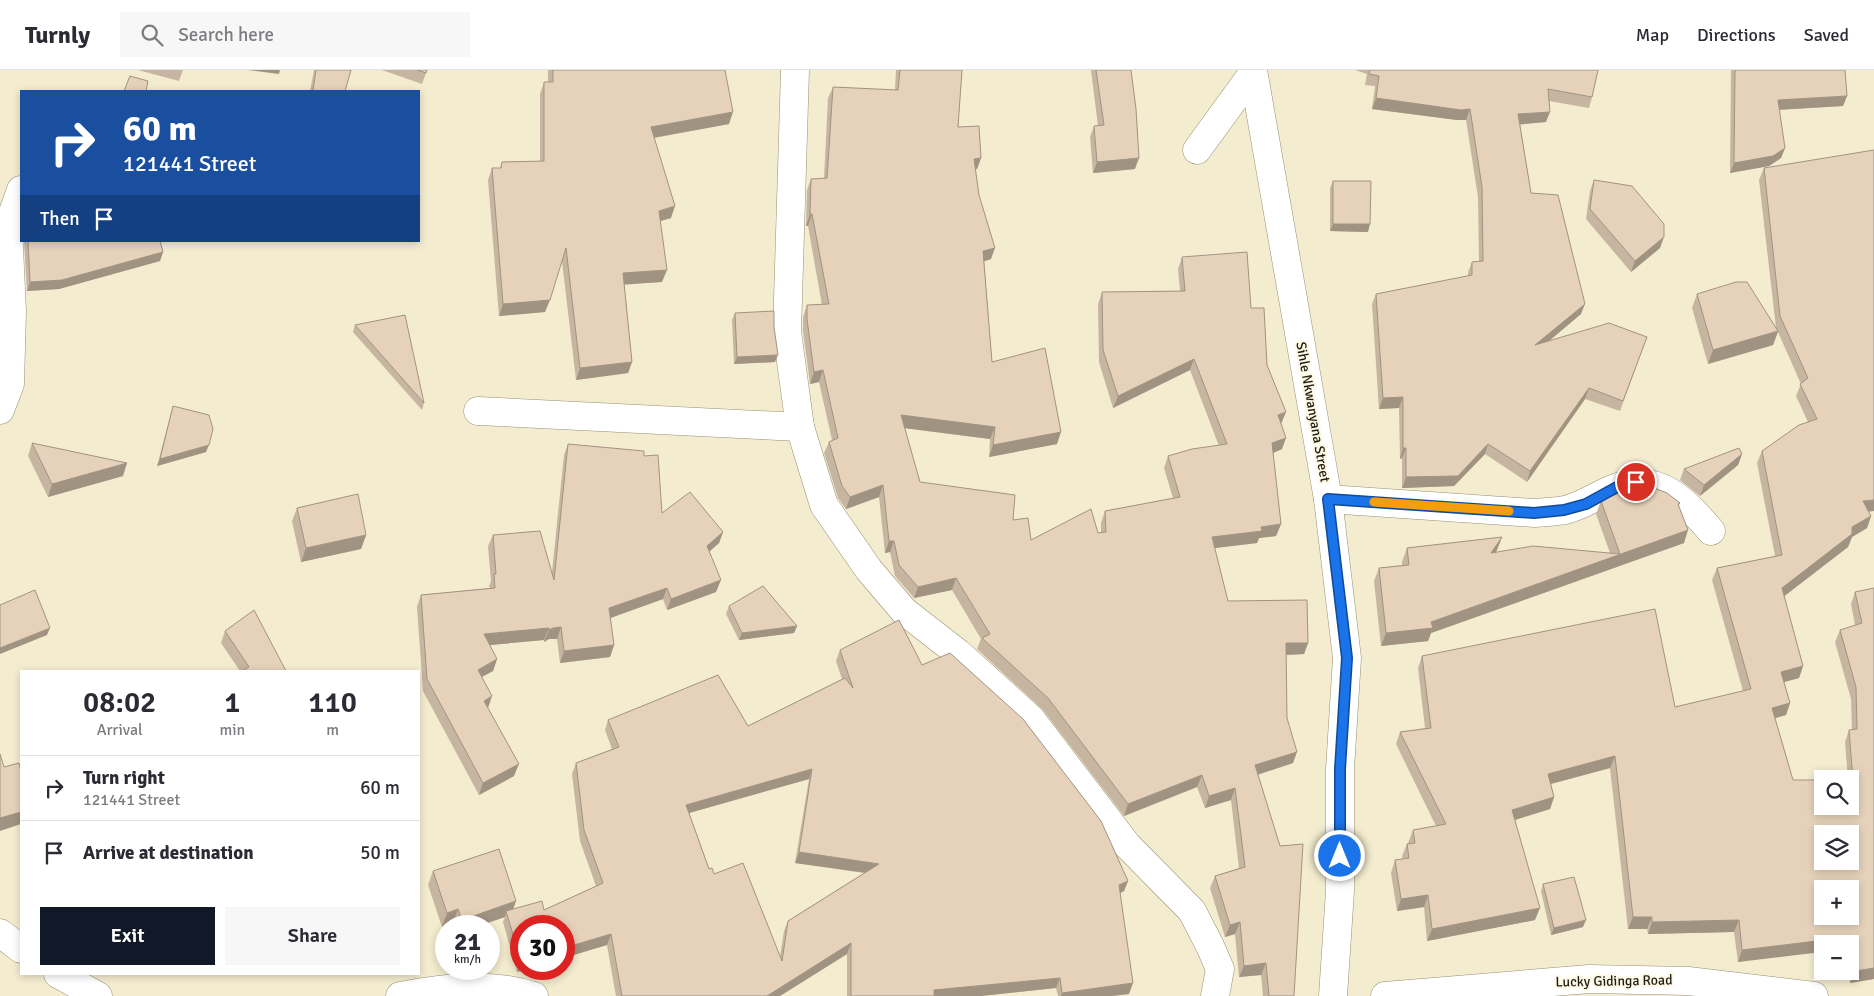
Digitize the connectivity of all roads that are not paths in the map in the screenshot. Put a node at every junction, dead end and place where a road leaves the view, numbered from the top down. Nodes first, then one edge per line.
1 (795, 70) edge
2 (1253, 71) edge
3 (1197, 150) dead end
4 (20, 193) edge
5 (0, 410) edge
6 (478, 411) dead end
7 (800, 427) junction
8 (1328, 499) junction
9 (1711, 531) dead end
10 (0, 933) edge
11 (20, 949) edge
12 (60, 975) edge
13 (1413, 995) edge
14 (98, 996) edge
15 (400, 996) edge
16 (534, 996) edge
17 (1215, 996) edge
18 (1333, 996) edge
19 (1385, 996) edge
20 (1814, 996) edge

1 - 7 street
2 - 3 street
2 - 8 street, Sihle Nkwanyana Street
4 - 5 street
6 - 7 street
7 - 17 street
8 - 9 street
8 - 18 street, Sihle Nkwanyana Street
10 - 11 street
12 - 14 street
13 - 19 street, Lucky Gidinga Road
13 - 20 street, Lucky Gidinga Road
15 - 16 street

